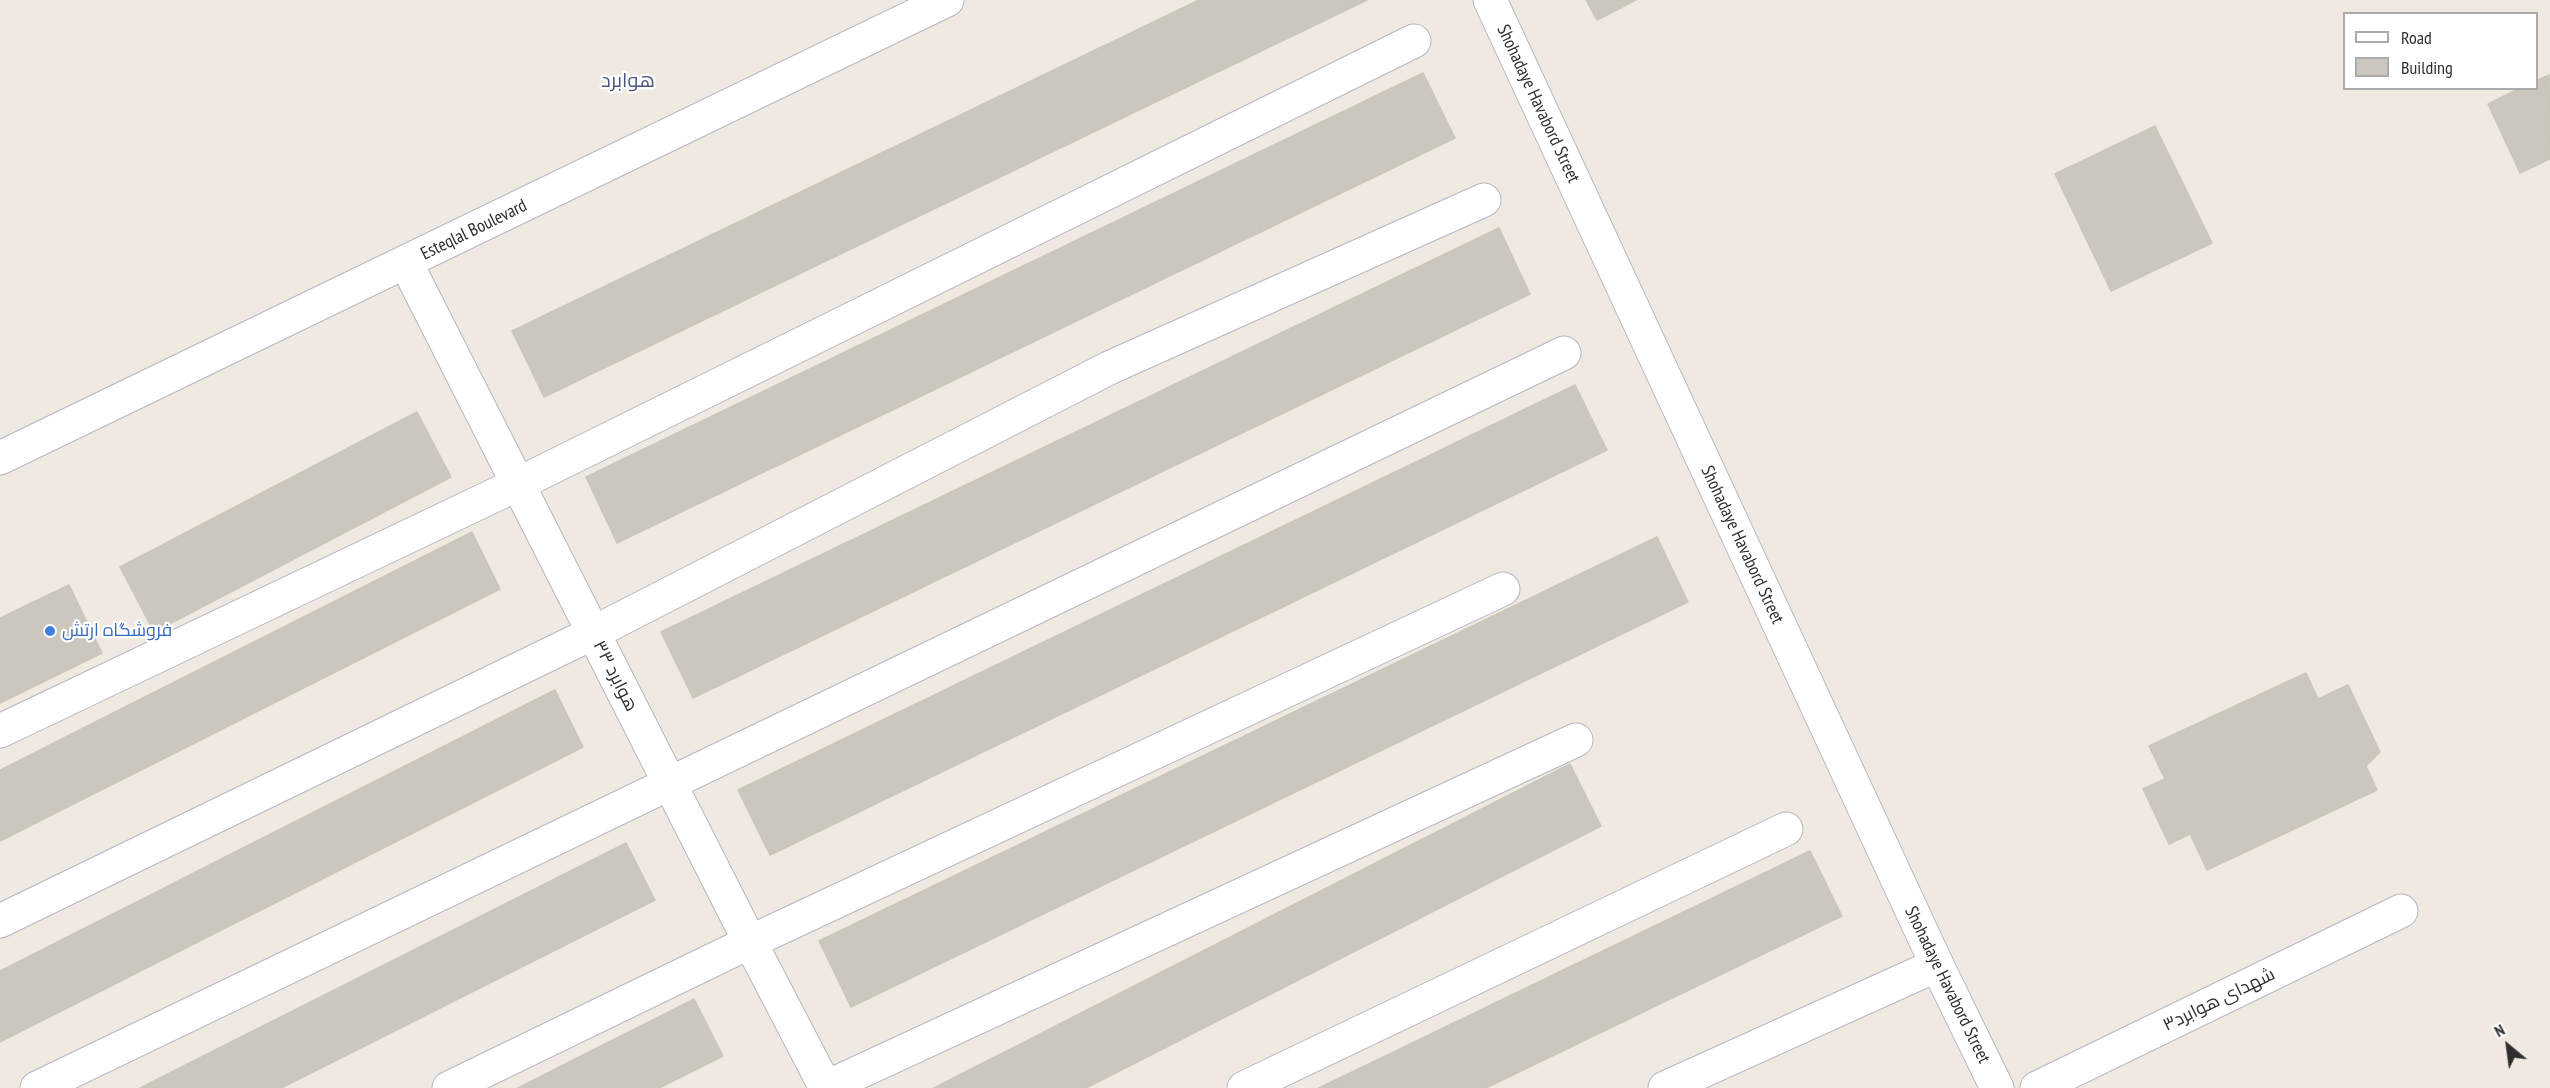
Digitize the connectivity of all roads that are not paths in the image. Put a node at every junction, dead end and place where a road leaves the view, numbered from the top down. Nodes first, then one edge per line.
1 (947, 0) edge
2 (1490, 0) edge
3 (1414, 41) dead end
4 (1484, 200) dead end
5 (406, 263) junction
6 (1564, 353) dead end
7 (0, 458) edge
8 (518, 484) junction
9 (1503, 589) dead end
10 (593, 633) junction
11 (0, 731) edge
12 (1576, 740) dead end
13 (670, 784) junction
14 (1786, 830) dead end
15 (2402, 911) dead end
16 (0, 921) edge
17 (750, 942) junction
18 (1937, 965) junction
19 (37, 1088) edge
20 (449, 1088) edge
21 (826, 1088) edge
22 (1244, 1088) edge
23 (1665, 1088) edge
24 (1997, 1088) edge
25 (2037, 1088) edge

1 - 5 street, Esteqlal Boulevard
2 - 18 street, Shohadaye Havabord Street
3 - 8 street
4 - 10 street
5 - 7 street, Esteqlal Boulevard
5 - 8 street, ۳۳ هوابرد
6 - 13 street
8 - 10 street, ۳۳ هوابرد
8 - 11 street
9 - 17 street
10 - 13 street, ۳۳ هوابرد
10 - 16 street
12 - 21 street
13 - 17 street, ۳۳ هوابرد
13 - 19 street
14 - 22 street
15 - 25 street, ۳شهدای هوابرد
17 - 20 street
17 - 21 street, ۳۳ هوابرد
18 - 23 street
18 - 24 street, Shohadaye Havabord Street

